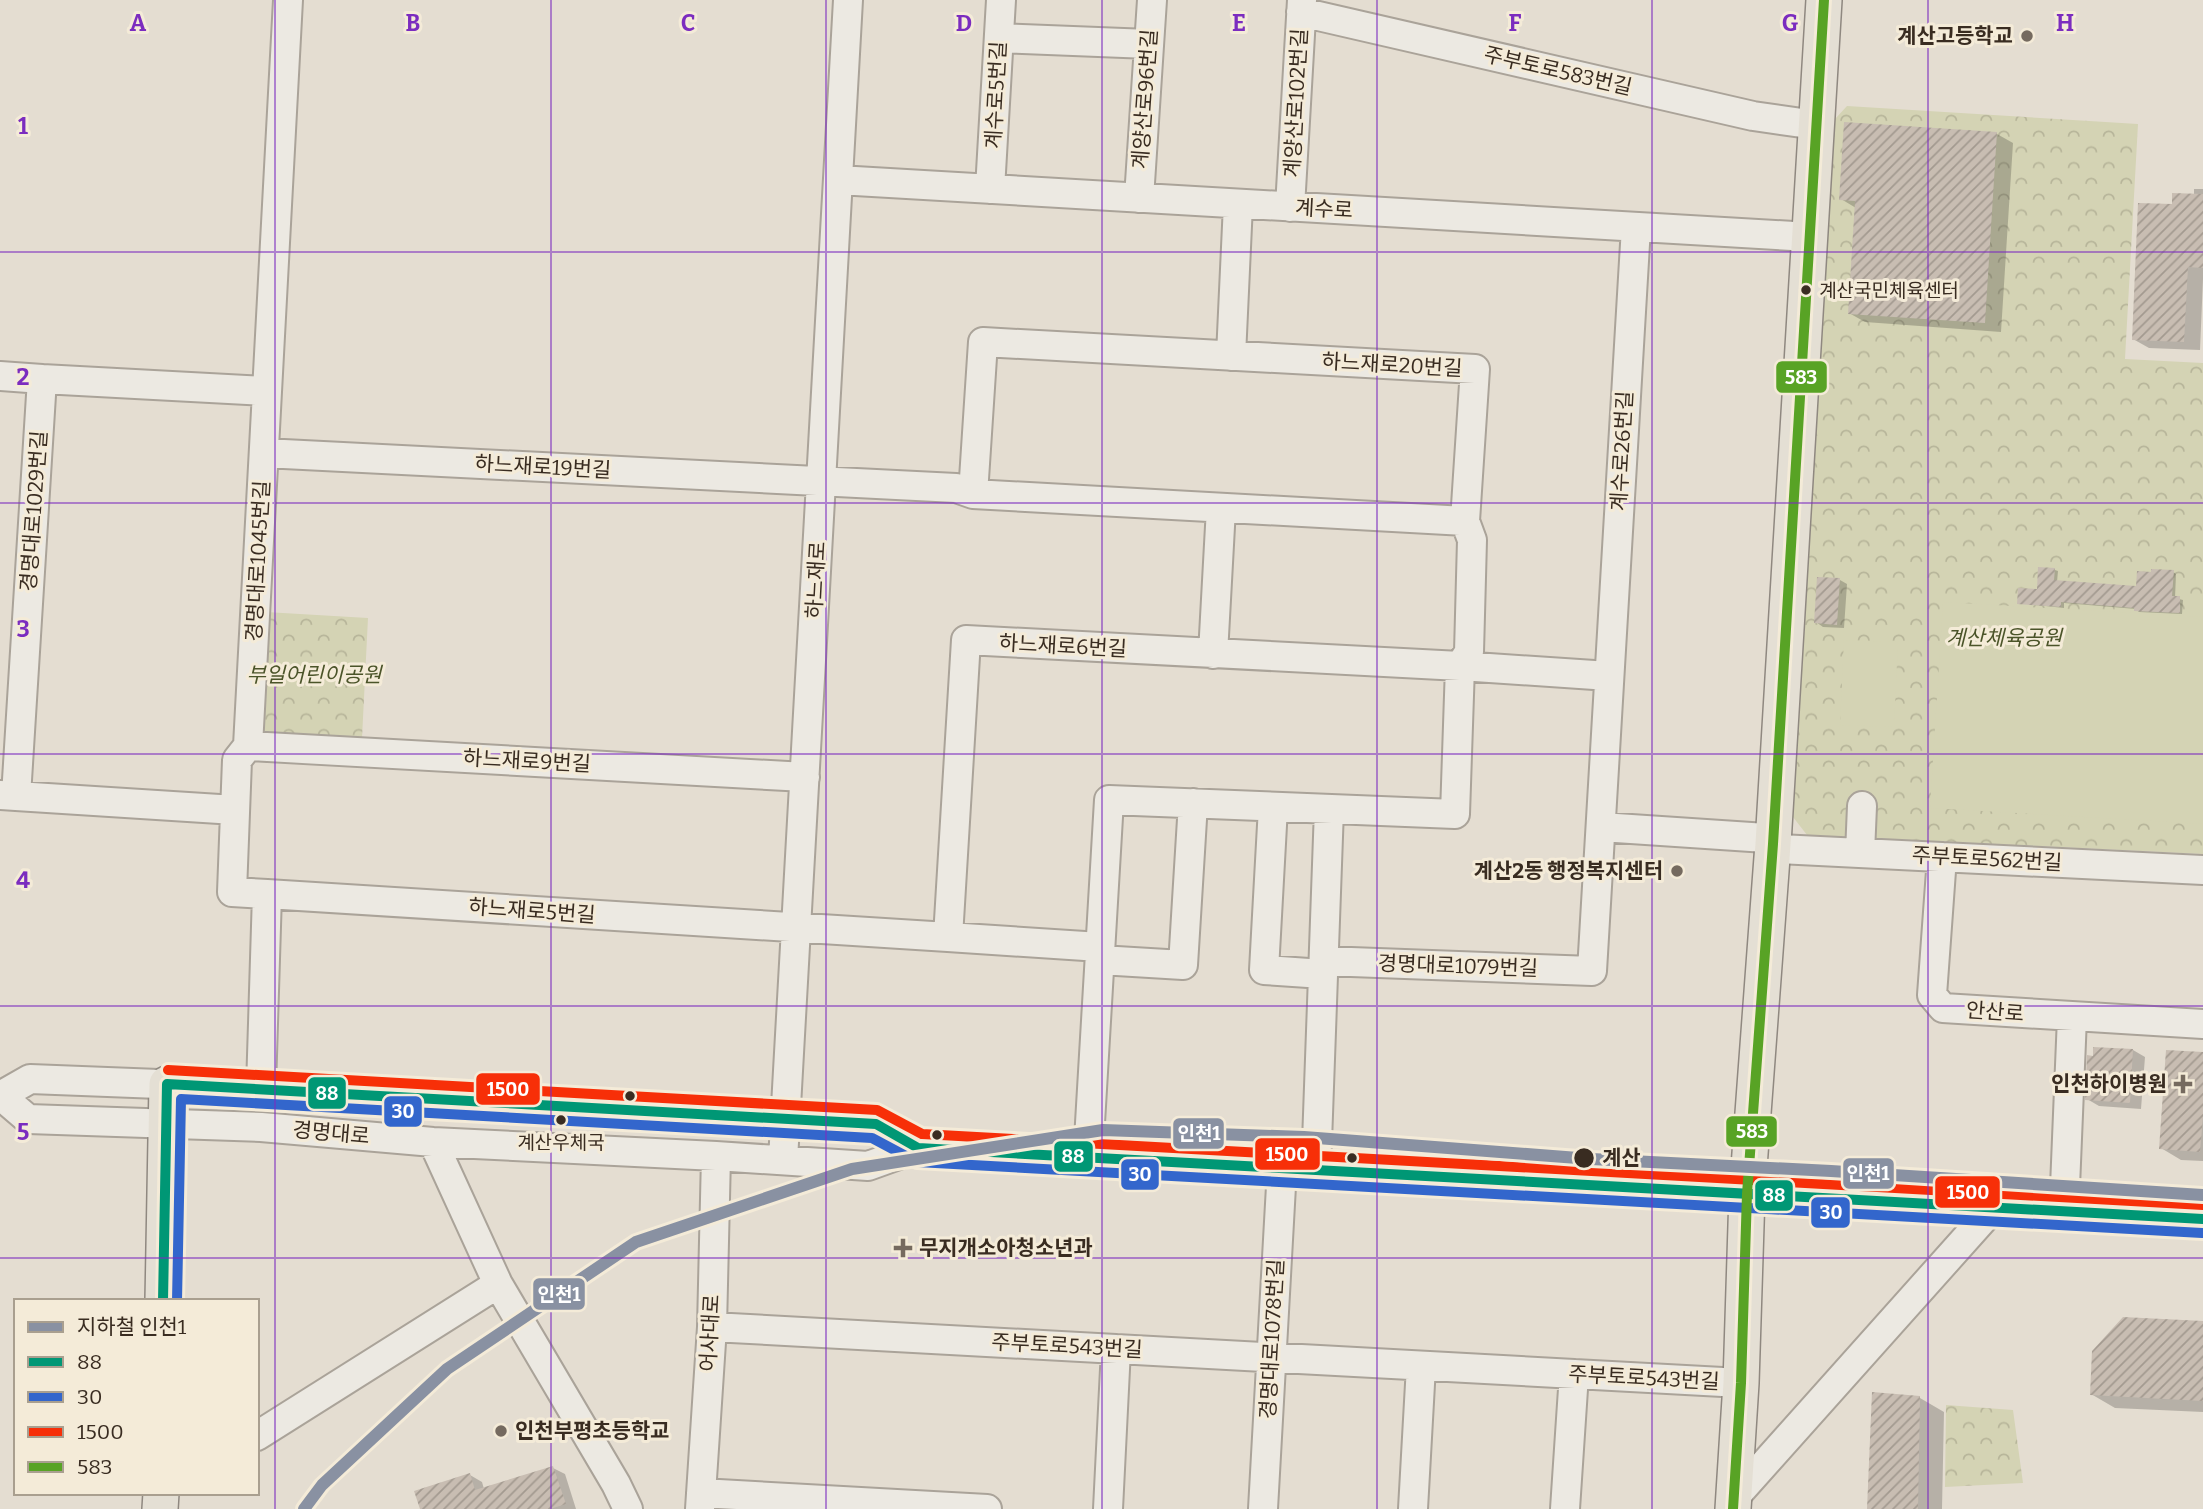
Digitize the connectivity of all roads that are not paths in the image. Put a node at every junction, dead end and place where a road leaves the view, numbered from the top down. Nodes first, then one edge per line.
1 (288, 0) edge
2 (848, 0) edge
3 (1001, 0) edge
4 (1152, 0) edge
5 (1816, 2) edge
6 (1301, 6) edge
7 (999, 38) junction
8 (1149, 44) junction
9 (1816, 125) junction
10 (838, 180) junction
11 (990, 189) junction
12 (1139, 198) junction
13 (1238, 204) junction
14 (1290, 207) junction
15 (1636, 227) junction
16 (1810, 237) junction
17 (1231, 356) junction
18 (0, 376) edge
19 (42, 379) junction
20 (267, 391) junction
21 (264, 453) junction
22 (822, 481) junction
23 (973, 494) junction
24 (1220, 508) junction
25 (1465, 522) junction
26 (1213, 654) junction
27 (1460, 666) junction
28 (1609, 676) junction
29 (248, 746) junction
30 (805, 777) junction
31 (8, 796) edge
32 (1193, 803) junction
33 (1862, 806) dead end
34 (1273, 807) junction
35 (1329, 809) junction
36 (235, 810) junction
37 (1601, 827) junction
38 (1773, 844) junction
39 (1860, 853) junction
40 (1942, 857) junction
41 (2203, 870) edge
42 (268, 894) junction
43 (797, 928) junction
44 (948, 937) junction
45 (1100, 954) junction
46 (1323, 967) junction
47 (1592, 971) joint
48 (2071, 1017) junction
49 (2203, 1024) edge
50 (167, 1084) junction
51 (261, 1087) junction
52 (0, 1096) edge
53 (786, 1119) junction
54 (166, 1125) junction
55 (433, 1142) junction
56 (918, 1148) junction
57 (716, 1156) junction
58 (1088, 1157) junction
59 (783, 1160) junction
60 (1282, 1168) junction
61 (1316, 1170) junction
62 (1747, 1194) junction
63 (1994, 1207) junction
64 (2064, 1211) junction
65 (2203, 1219) edge
66 (498, 1284) junction
67 (163, 1299) edge
68 (712, 1327) junction
69 (1116, 1349) junction
70 (1271, 1358) junction
71 (1422, 1366) junction
72 (1574, 1374) junction
73 (1741, 1383) junction
74 (259, 1435) edge
75 (701, 1501) edge
76 (1733, 1504) edge
77 (628, 1509) edge
78 (987, 1509) edge
79 (1108, 1509) edge
80 (1263, 1509) edge
81 (1413, 1509) edge
82 (1565, 1509) edge

1 - 20 street, 경명대로1045번길
2 - 10 street, 하느재로
3 - 7 street, 계수로5번길
4 - 8 street, 계양산로96번길
5 - 9 main road
6 - 9 street, 주부토로583번길
6 - 14 street, 계양산로102번길
7 - 8 street
7 - 11 street, 계수로5번길
8 - 12 street, 계양산로96번길
9 - 16 main road
10 - 11 street, 계수로
10 - 22 street, 하느재로
11 - 12 street, 계수로
12 - 13 street, 계수로
13 - 14 street, 계수로
13 - 17 street
14 - 15 street, 계수로
15 - 16 street, 계수로
15 - 28 street, 계수로26번길
16 - 38 main road
17 - 23 street, 하느재로20번길
17 - 25 street, 하느재로20번길
18 - 19 street
19 - 20 street
19 - 31 street, 경명대로1029번길
20 - 21 street, 경명대로1045번길
21 - 22 street, 하느재로19번길
21 - 29 street, 경명대로1045번길
22 - 23 street
22 - 30 street, 하느재로
23 - 24 street
24 - 25 street
24 - 26 street
25 - 27 street
26 - 27 street, 하느재로6번길
26 - 44 street, 하느재로6번길
27 - 28 street, 하느재로6번길
27 - 35 street
28 - 37 street, 계수로26번길
29 - 30 street, 하느재로9번길
29 - 36 street, 경명대로1045번길
30 - 43 street, 하느재로
31 - 36 street
32 - 34 street
32 - 45 street
32 - 45 street
33 - 39 street
34 - 35 street
34 - 46 street, 경명대로1079번길
35 - 46 street
36 - 42 street, 경명대로1045번길
37 - 38 street, 주부토로562번길
37 - 47 street, 계수로26번길
38 - 39 street, 주부토로562번길
38 - 62 main road
39 - 40 street, 주부토로562번길
40 - 41 street, 주부토로562번길
40 - 48 street, 안산로
42 - 43 street, 하느재로5번길
42 - 51 street
43 - 44 street
43 - 53 street, 하느재로
44 - 45 street
45 - 58 street
46 - 47 street, 경명대로1079번길
46 - 61 street
48 - 49 street, 안산로
48 - 64 street
50 - 51 street, 경명대로
50 - 52 street, 경명대로
50 - 54 main road
51 - 53 street, 경명대로
52 - 54 street, 경명대로
53 - 56 street, 경명대로
53 - 59 street, 하느재로
54 - 55 street, 경명대로
54 - 67 main road
55 - 57 street, 경명대로
55 - 66 street
56 - 58 street, 경명대로
56 - 59 street, 경명대로
57 - 59 street, 경명대로
57 - 68 street, 어사대로
58 - 60 street, 경명대로
60 - 61 street, 경명대로
60 - 70 street, 경명대로1078번길
61 - 62 street, 경명대로
62 - 63 street, 경명대로
62 - 73 main road
63 - 64 street, 경명대로
63 - 76 street
64 - 65 street, 경명대로
66 - 74 street
66 - 77 street
68 - 69 street, 주부토로543번길
68 - 75 street, 어사대로
69 - 70 street, 주부토로543번길
69 - 79 street
70 - 71 street, 주부토로543번길
70 - 80 street, 경명대로1078번길
71 - 72 street, 주부토로543번길
71 - 81 street
72 - 73 street, 주부토로543번길
72 - 82 street
73 - 76 main road
75 - 78 street

